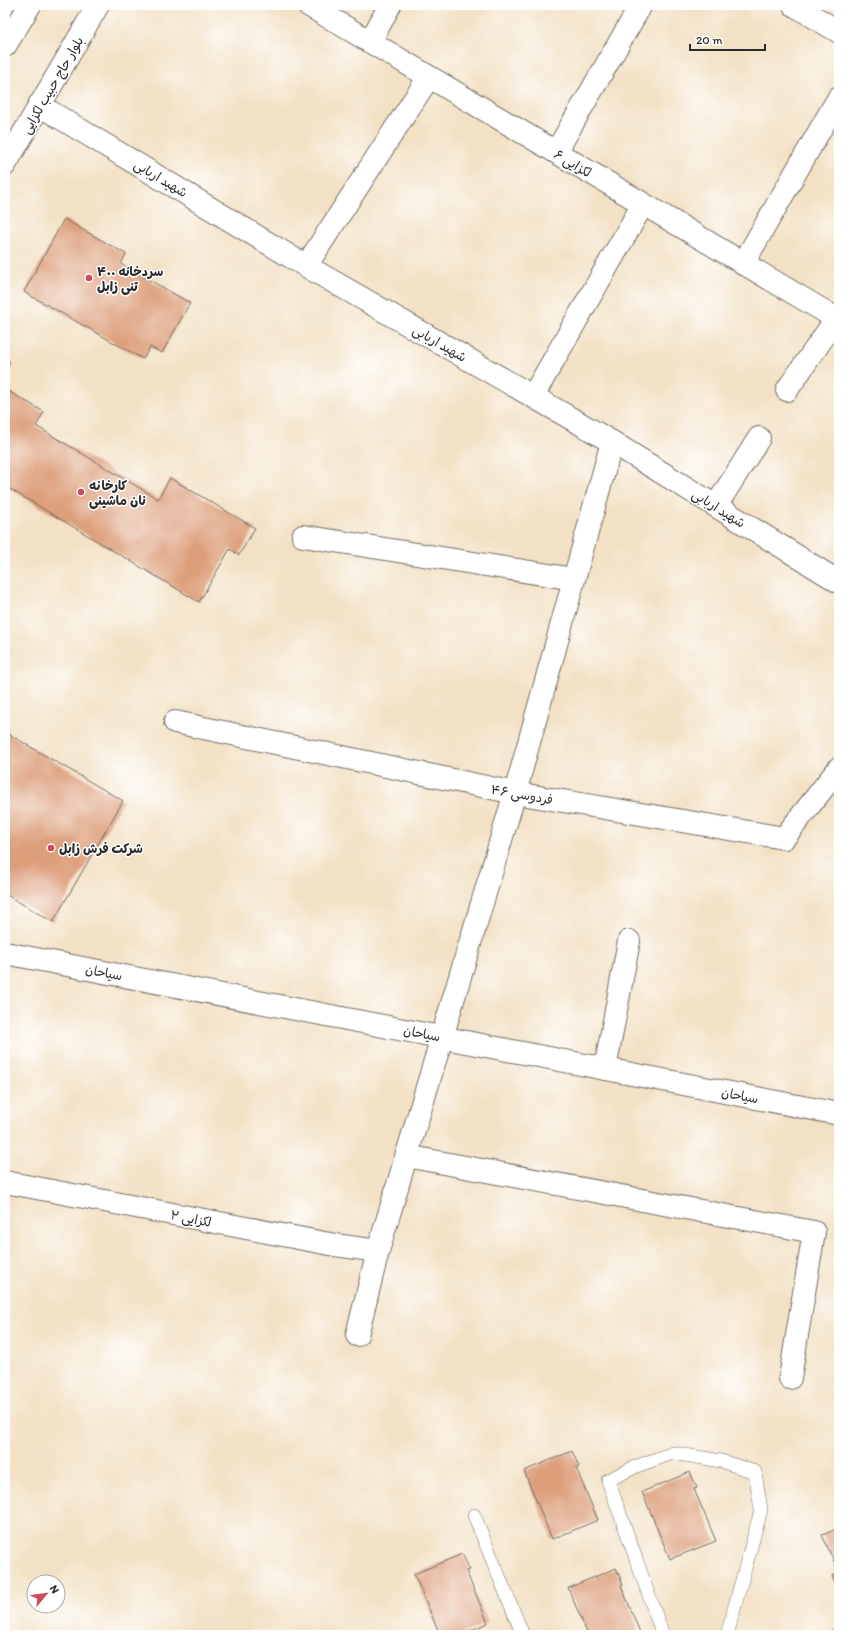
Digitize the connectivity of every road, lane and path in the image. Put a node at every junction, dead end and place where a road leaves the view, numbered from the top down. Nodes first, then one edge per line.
1 (30, 5) edge
2 (98, 5) edge
3 (308, 5) edge
4 (390, 5) edge
5 (642, 5) edge
6 (794, 5) edge
7 (839, 32) edge
8 (370, 42) junction
9 (5, 46) edge
10 (429, 77) junction
11 (839, 97) edge
12 (40, 106) junction
13 (556, 152) junction
14 (5, 165) edge
15 (643, 204) junction
16 (743, 264) junction
17 (306, 266) junction
18 (838, 319) edge
19 (787, 390) dead end
20 (533, 396) junction
21 (759, 438) dead end
22 (612, 442) junction
23 (716, 506) junction
24 (302, 536) dead end
25 (574, 579) junction
26 (839, 582) edge
27 (175, 722) dead end
28 (839, 768) edge
29 (515, 793) junction
30 (629, 942) dead end
31 (5, 953) edge
32 (441, 1037) junction
33 (606, 1069) junction
34 (839, 1114) edge
35 (406, 1156) junction
36 (5, 1182) edge
37 (378, 1251) junction
38 (357, 1335) dead end
39 (790, 1378) dead end
40 (474, 1515) dead end
41 (839, 1634) edge
42 (523, 1635) edge
43 (663, 1635) edge
44 (727, 1635) edge
45 (836, 1635) edge

1 - 9 street
2 - 12 street, بلوار حاج حبیب لکزايی
3 - 8 street, لکزایی ۶
4 - 8 street
5 - 13 street
6 - 7 street
8 - 10 street, لکزایی ۶
10 - 13 street, لکزایی ۶
10 - 17 street
11 - 16 street
12 - 14 street, بلوار حاج حبیب لکزايی
12 - 17 street, شهید اربابی
13 - 15 street, لکزایی ۶
15 - 16 street, لکزایی ۶
15 - 20 street
16 - 18 street, لکزایی ۶
17 - 20 street, شهید اربابی
18 - 19 street
20 - 22 street, شهید اربابی
21 - 23 street
22 - 23 street, شهید اربابی
22 - 25 street
23 - 26 street, شهید اربابی
24 - 25 street
25 - 29 street
27 - 29 street, فردوسی ۴۶
28 - 29 street, فردوسی ۴۶
29 - 32 street
30 - 33 street
31 - 32 street, سیاحان
32 - 33 street, سیاحان
32 - 35 street
33 - 34 street, سیاحان
35 - 37 street
35 - 39 street
36 - 37 street, لکزایی ۲
37 - 38 street
40 - 42 lane
41 - 45 lane
43 - 44 lane

